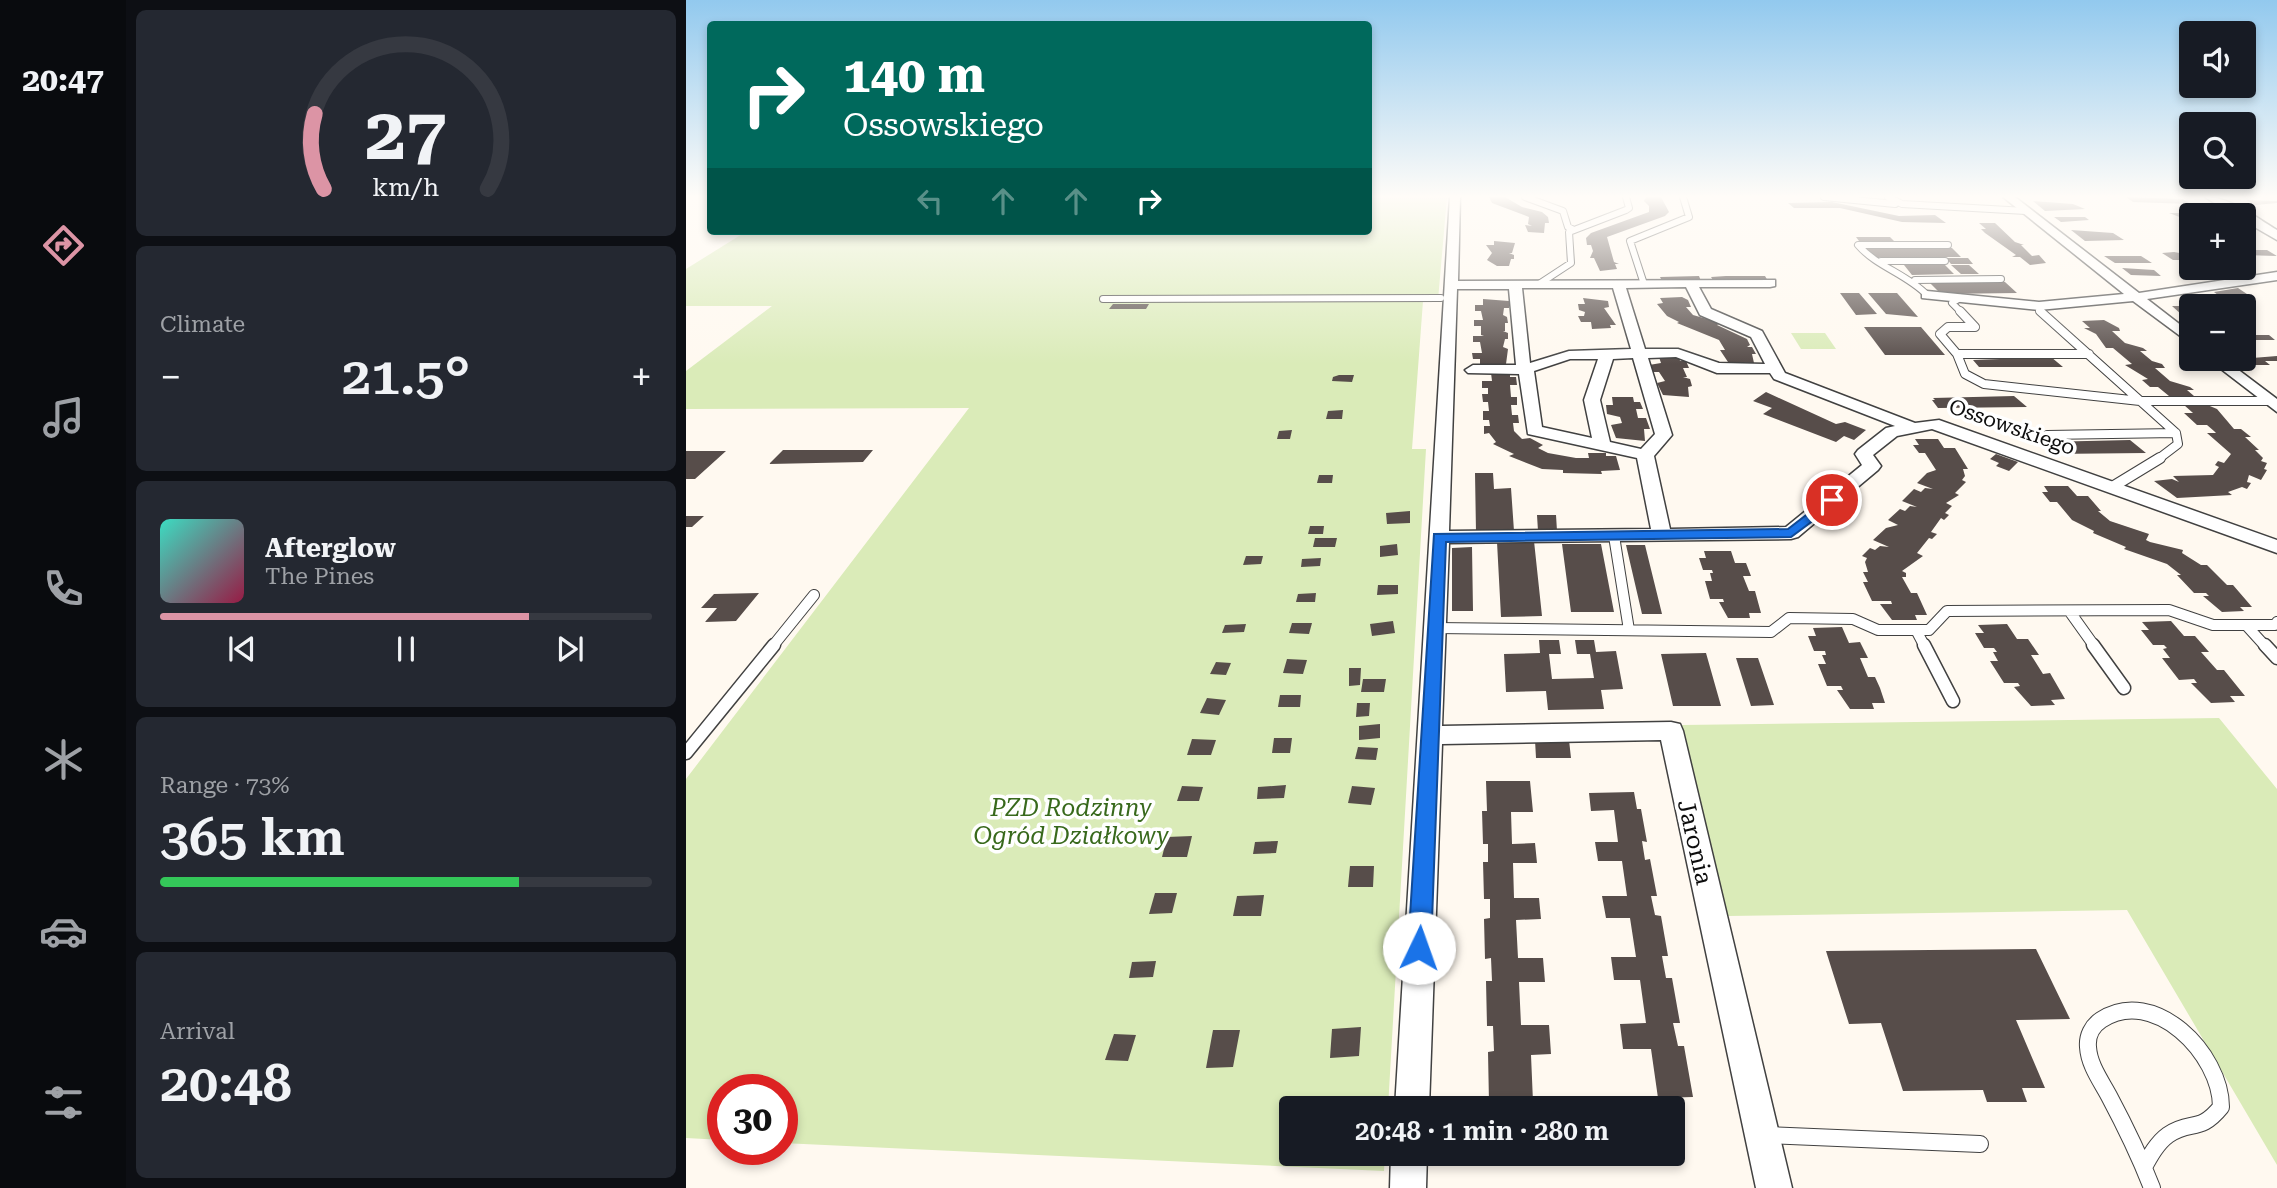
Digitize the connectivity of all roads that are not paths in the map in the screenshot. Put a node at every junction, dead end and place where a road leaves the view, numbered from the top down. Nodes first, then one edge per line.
1 (1450, 252) edge
2 (1570, 252) edge
3 (1634, 252) edge
4 (1866, 252) edge
5 (2079, 252) edge
6 (1875, 261) junction
7 (1944, 261) dead end
8 (2277, 276) edge
9 (2001, 279) dead end
10 (1915, 280) junction
11 (1770, 283) dead end
12 (1515, 284) junction
13 (1539, 284) junction
14 (1618, 284) junction
15 (1644, 284) junction
16 (1690, 284) junction
17 (1446, 291) junction
18 (1927, 295) joint
19 (2136, 297) junction
20 (1103, 299) dead end
21 (1960, 299) junction
22 (2039, 306) junction
23 (2179, 331) edge
24 (1607, 354) junction
25 (1638, 354) junction
26 (1957, 354) junction
27 (2089, 354) junction
28 (1527, 369) junction
29 (1775, 369) junction
30 (1473, 370) dead end
31 (2231, 371) edge
32 (2140, 401) junction
33 (2274, 404) edge
34 (1914, 428) junction
35 (2176, 433) junction
36 (2047, 435) dead end
37 (1602, 444) junction
38 (1645, 454) junction
39 (2113, 486) junction
40 (1662, 535) junction
41 (1614, 536) junction
42 (1439, 537) junction
43 (2277, 547) edge
44 (814, 595) dead end
45 (2070, 612) junction
46 (2277, 622) edge
47 (2246, 625) junction
48 (1435, 628) junction
49 (1629, 630) junction
50 (1916, 630) junction
51 (2277, 658) edge
52 (2124, 688) dead end
53 (1953, 701) dead end
54 (1430, 735) junction
55 (686, 753) edge
56 (1413, 1096) edge
57 (1761, 1135) junction
58 (1980, 1144) dead end
59 (1409, 1166) edge
60 (2144, 1167) junction
61 (1408, 1188) edge
62 (1774, 1188) edge
63 (2152, 1188) edge

1 - 17 street
2 - 13 lane
3 - 15 lane
4 - 6 lane
5 - 19 street
6 - 7 lane
6 - 10 lane
8 - 19 street
9 - 10 lane
10 - 18 lane
11 - 16 street
12 - 13 street
12 - 17 street
12 - 28 street
13 - 14 street
14 - 15 street
14 - 25 street
15 - 16 street
16 - 29 street
17 - 20 lane
17 - 42 street
18 - 21 street
19 - 22 street
19 - 23 street
21 - 22 street
21 - 26 lane
22 - 27 lane
24 - 25 street
24 - 28 street
24 - 37 street
25 - 29 street
25 - 38 street
26 - 27 lane
26 - 32 lane
27 - 32 lane
28 - 30 street
28 - 37 street
29 - 34 street
31 - 33 street
32 - 33 lane
32 - 35 lane
34 - 39 street, Ossowskiego
34 - 40 street, Ossowskiego
35 - 36 lane
35 - 39 lane
37 - 38 street
38 - 40 street
39 - 43 street, Ossowskiego
40 - 41 street, Ossowskiego
41 - 42 street, Ossowskiego
41 - 49 lane
42 - 48 street
44 - 55 lane
45 - 47 lane
45 - 50 lane
45 - 52 lane
46 - 47 lane
47 - 51 lane
48 - 49 lane
48 - 54 street
49 - 50 lane
50 - 53 lane
54 - 56 street
54 - 57 street, Jaronia
57 - 58 lane
57 - 62 street, Jaronia
59 - 61 street
60 - 60 lane
60 - 63 lane

